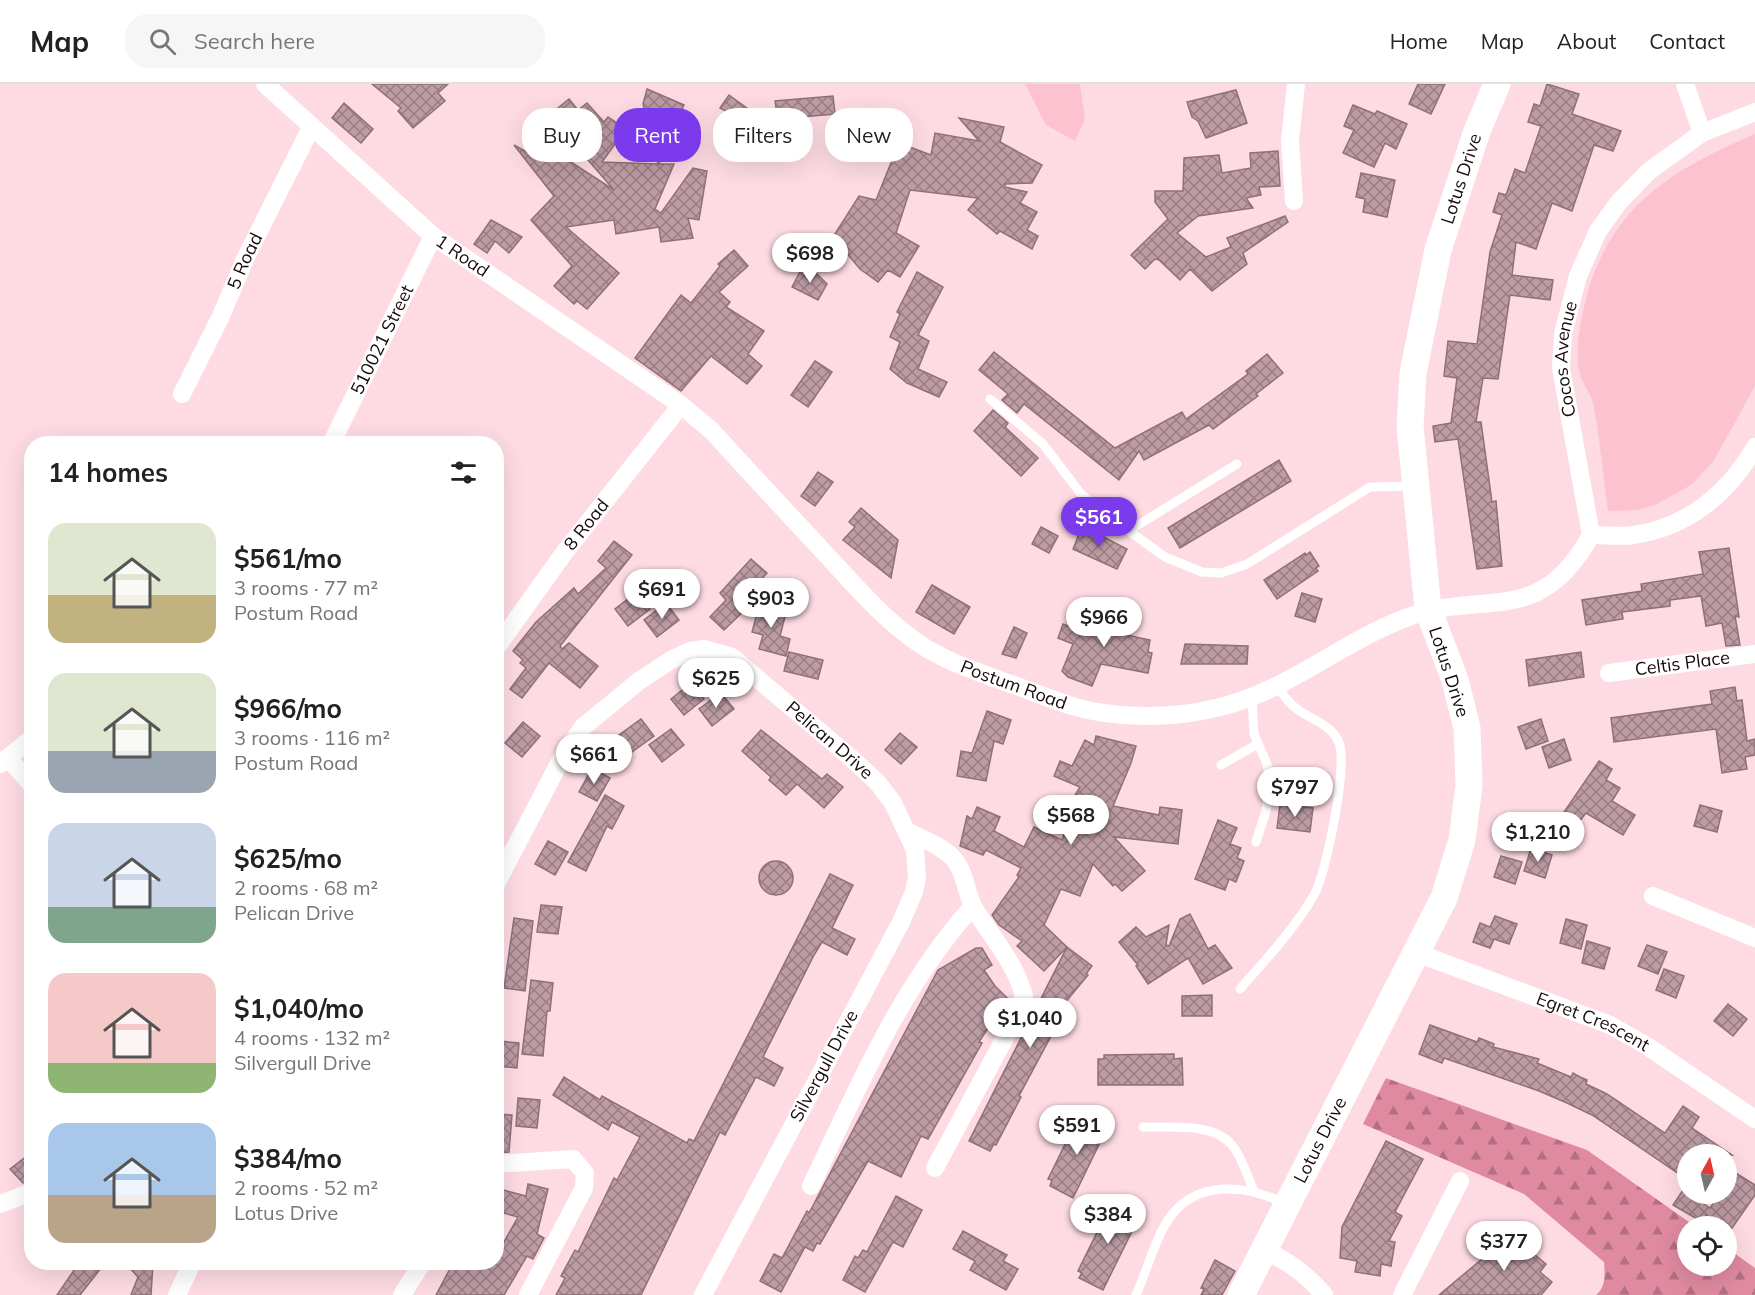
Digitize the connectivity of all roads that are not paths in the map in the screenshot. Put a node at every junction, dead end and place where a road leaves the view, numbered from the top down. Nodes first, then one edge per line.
1 (265, 84) edge
2 (1296, 84) edge
3 (1497, 84) edge
4 (1685, 84) edge
5 (1755, 112) edge
6 (311, 128) junction
7 (1702, 133) junction
8 (1294, 201) dead end
9 (433, 236) junction
10 (182, 394) dead end
11 (990, 399) dead end
12 (681, 405) junction
13 (335, 436) edge
14 (1755, 447) edge
15 (1237, 464) dead end
16 (1414, 486) junction
17 (1130, 530) junction
18 (1591, 535) junction
19 (1428, 609) junction
20 (504, 637) edge
21 (1755, 654) edge
22 (1610, 673) dead end
23 (1276, 685) junction
24 (1252, 697) junction
25 (24, 745) edge
26 (1256, 745) junction
27 (4, 761) edge
28 (1221, 765) dead end
29 (24, 778) edge
30 (908, 832) junction
31 (1256, 842) dead end
32 (504, 869) edge
33 (1653, 896) dead end
34 (974, 906) junction
35 (1755, 938) edge
36 (1417, 953) junction
37 (1240, 989) dead end
38 (1755, 1119) edge
39 (1143, 1127) dead end
40 (504, 1163) edge
41 (935, 1168) dead end
42 (1460, 1181) dead end
43 (811, 1186) dead end
44 (1254, 1191) junction
45 (24, 1195) edge
46 (0, 1204) edge
47 (1287, 1206) junction
48 (1264, 1250) junction
49 (189, 1270) edge
50 (418, 1270) edge
51 (177, 1295) edge
52 (402, 1295) edge
53 (528, 1295) edge
54 (703, 1295) edge
55 (1136, 1295) edge
56 (1241, 1295) edge
57 (1324, 1295) edge
58 (1402, 1295) edge

1 - 6 street, 1 Road
2 - 8 street
3 - 16 street, Lotus Drive
4 - 7 street
5 - 7 street, Cocos Avenue
6 - 9 street, 1 Road
6 - 10 street, 5 Road
7 - 18 street, Cocos Avenue
9 - 12 street, 1 Road
9 - 13 street, 510021 Street
11 - 17 lane
12 - 20 street, 8 Road
12 - 24 street, Postum Road
14 - 18 street
15 - 17 lane
16 - 17 lane
16 - 19 street, Lotus Drive
18 - 19 street
19 - 23 street, Postum Road
19 - 36 street, Lotus Drive
21 - 22 street, Celtis Place
23 - 24 street, Postum Road
23 - 37 lane
24 - 26 lane
25 - 27 street
26 - 28 lane
26 - 31 lane
27 - 29 street
30 - 32 street, Pelican Drive
30 - 34 street
30 - 54 street, Silvergull Drive
33 - 35 street
34 - 41 street
34 - 43 street
36 - 38 street, Egret Crescent
36 - 47 street, Lotus Drive
39 - 44 lane
40 - 53 street
42 - 58 street
44 - 47 lane
44 - 55 lane
45 - 46 street
47 - 48 street, Lotus Drive
48 - 56 street, Lotus Drive
48 - 57 street
49 - 51 street
50 - 52 street

